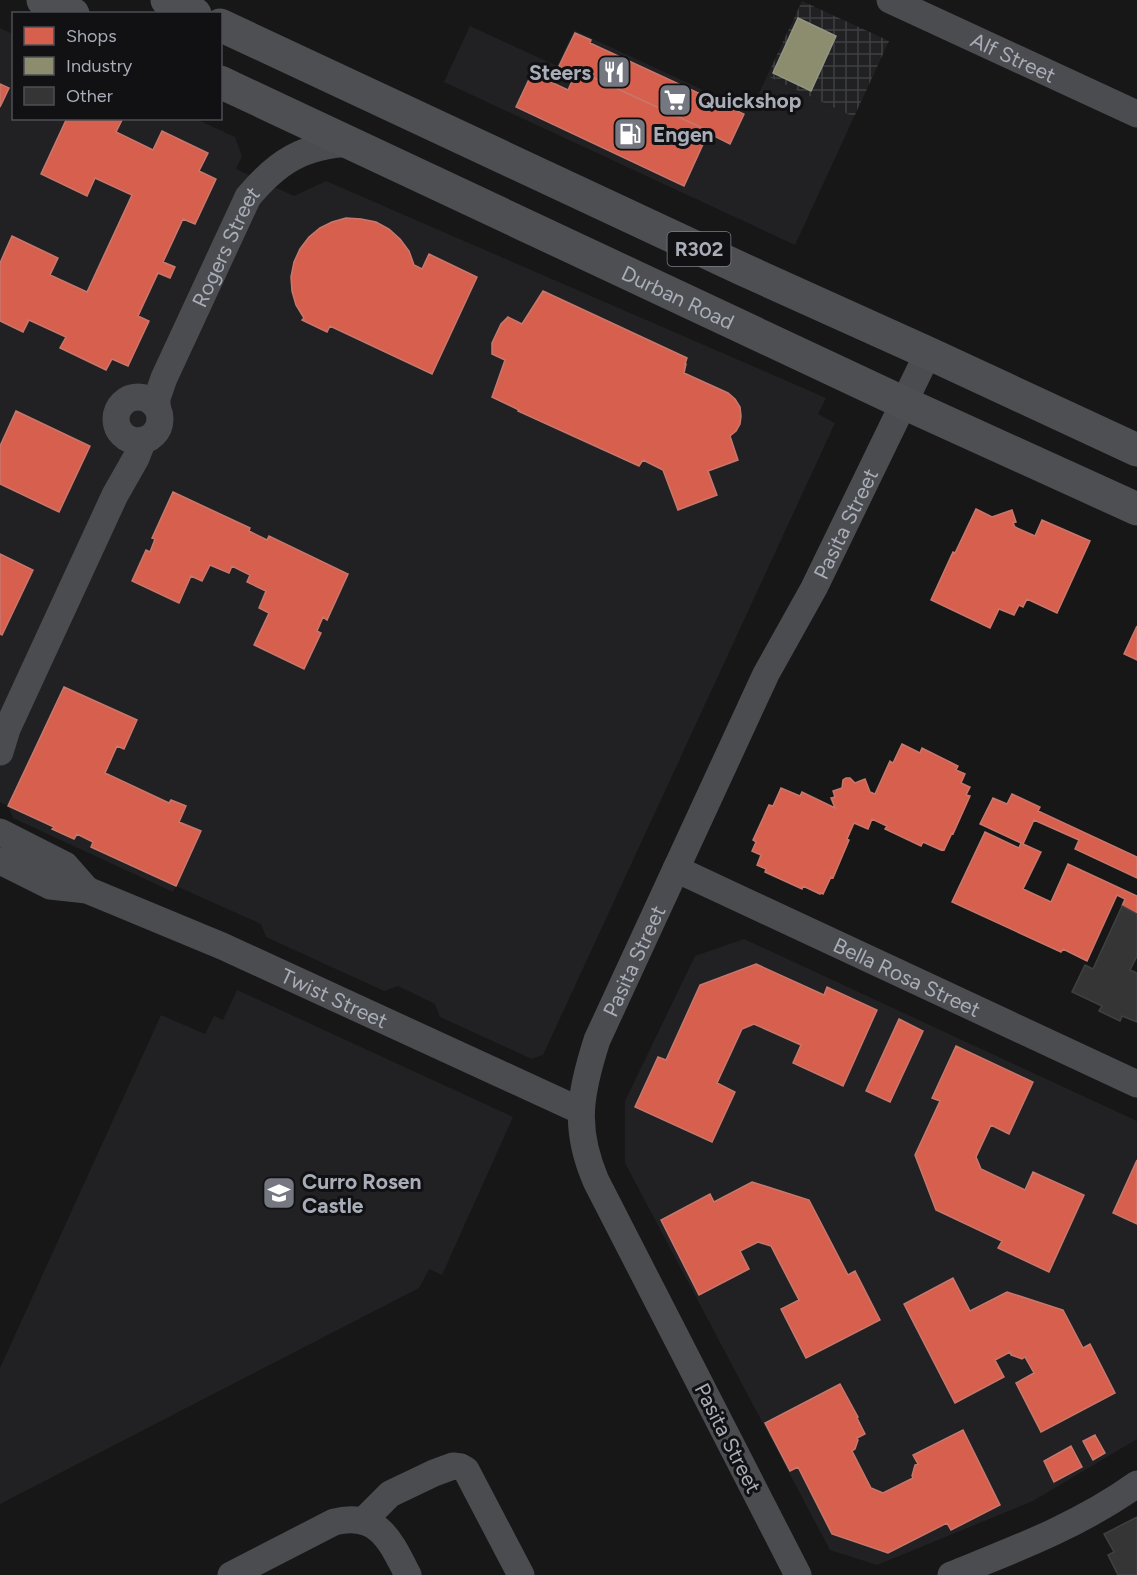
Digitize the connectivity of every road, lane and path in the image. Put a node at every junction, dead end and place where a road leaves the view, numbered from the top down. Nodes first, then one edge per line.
1 (43, 0) edge
2 (167, 0) edge
3 (890, 0) edge
4 (69, 12) edge
5 (191, 12) edge
6 (222, 26) edge
7 (222, 83) edge
8 (1137, 114) edge
9 (350, 143) junction
10 (928, 353) junction
11 (904, 403) junction
12 (157, 406) junction
13 (135, 439) junction
14 (1137, 450) edge
15 (1137, 509) edge
16 (2, 740) edge
17 (0, 832) edge
18 (0, 861) edge
19 (676, 869) junction
20 (87, 890) junction
21 (1137, 1084) edge
22 (580, 1111) junction
23 (1137, 1484) edge
24 (363, 1521) junction
25 (231, 1575) edge
26 (408, 1575) edge
27 (521, 1575) edge
28 (798, 1575) edge
29 (951, 1575) edge

1 - 4 main road
2 - 5 main road
3 - 8 street, Alf Street
6 - 10 main road, R302
7 - 9 main road, Durban Road / R302
9 - 11 main road, Durban Road / R302
9 - 12 street, Rogers Street
10 - 11 street, Pasita Street
10 - 14 main road, R302
11 - 15 main road, Durban Road / R302
11 - 19 street, Pasita Street
12 - 13 street
12 - 13 street
13 - 16 street
17 - 20 street, Twist Street
18 - 20 street, Twist Street
19 - 21 street, Bella Rosa Street
19 - 22 street, Pasita Street
20 - 22 street, Twist Street
22 - 28 street, Pasita Street
23 - 29 street
24 - 25 street
24 - 26 street
24 - 27 street

